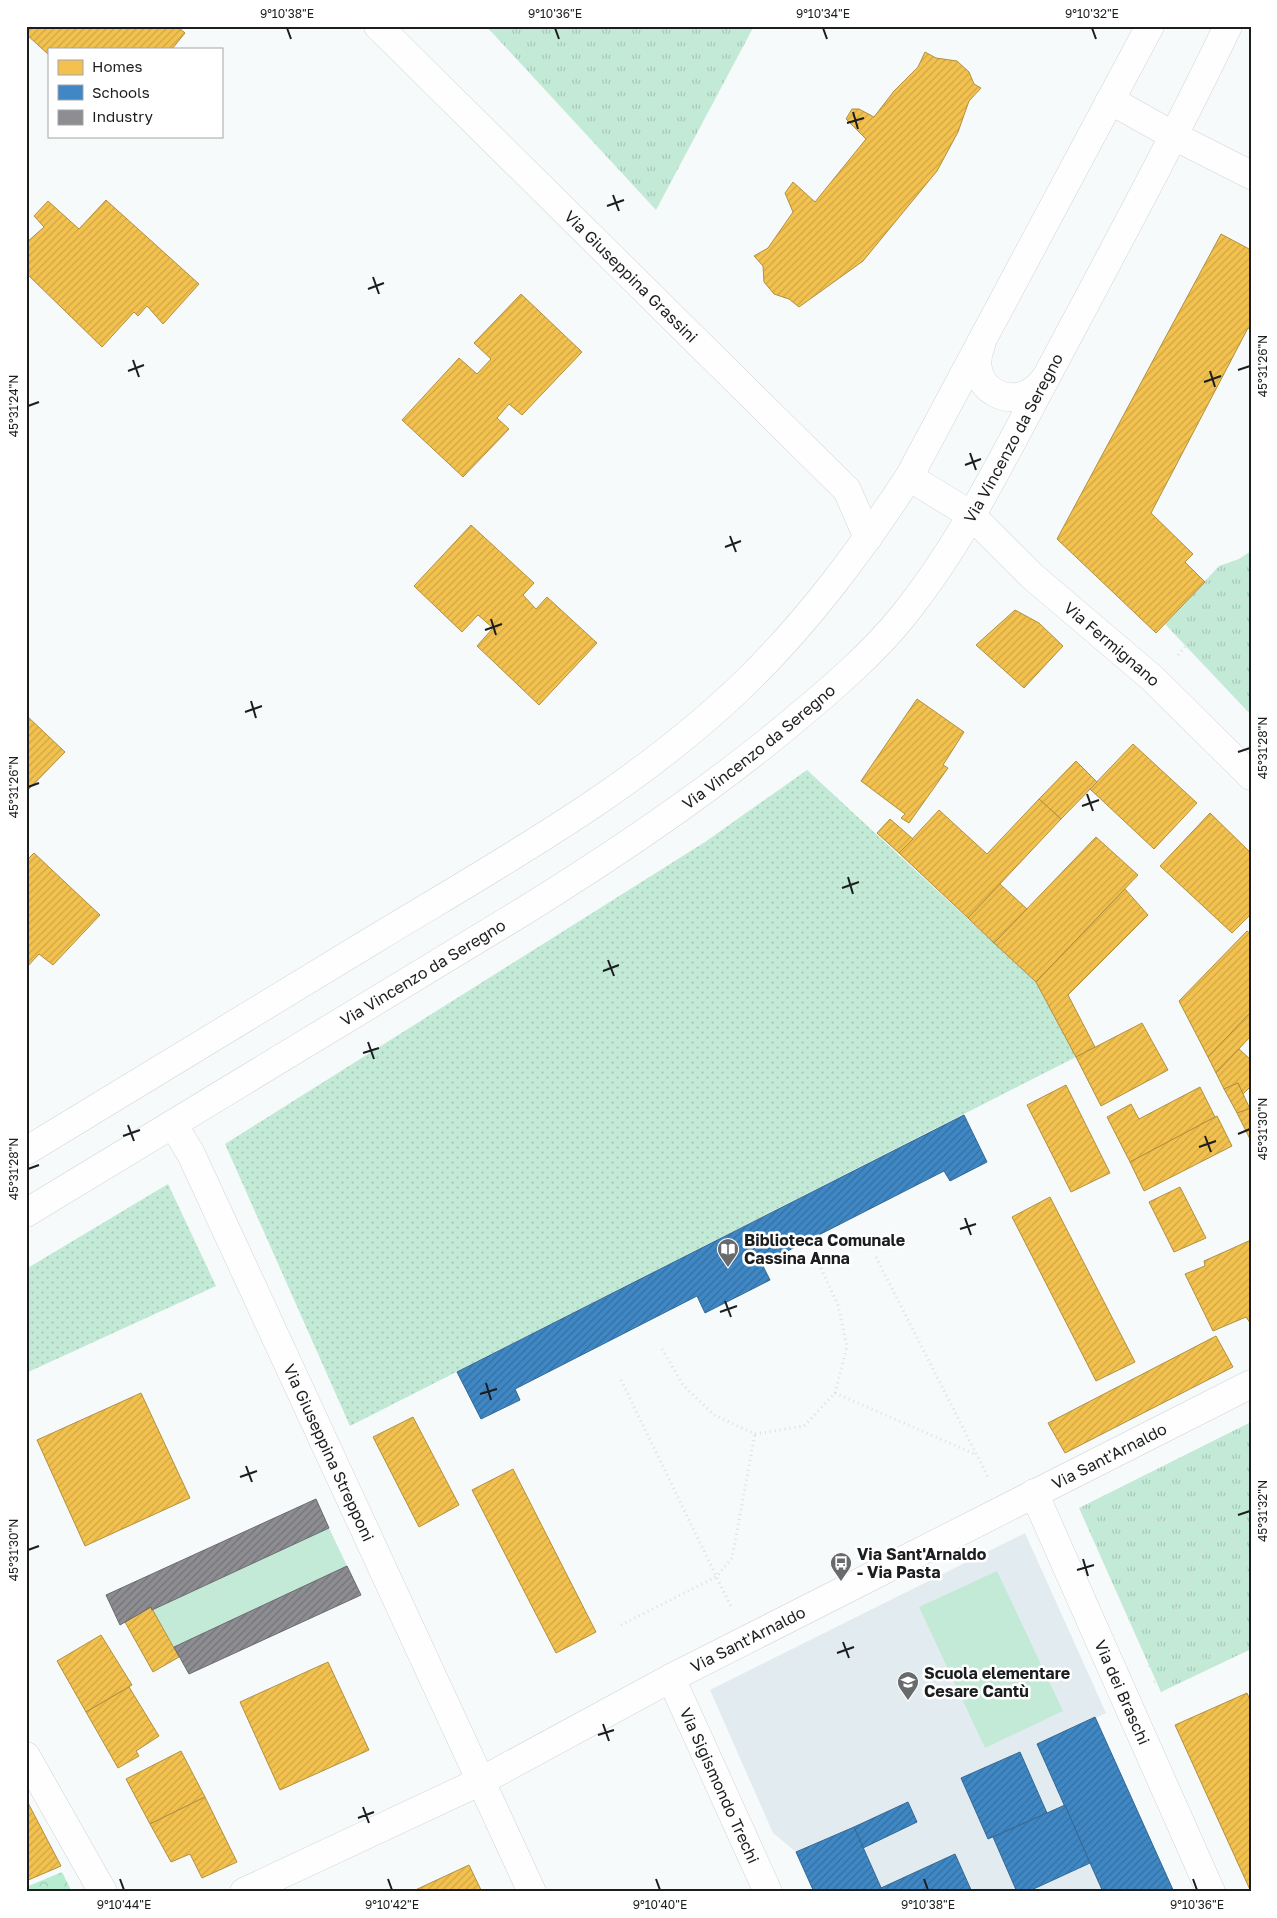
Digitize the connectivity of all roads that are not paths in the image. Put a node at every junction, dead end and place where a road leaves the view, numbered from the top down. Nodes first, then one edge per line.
1 (378, 26) edge
2 (1150, 26) edge
3 (1228, 26) edge
4 (1110, 100) junction
5 (1174, 136) junction
6 (1251, 175) edge
7 (980, 345) junction
8 (1044, 380) junction
9 (909, 477) junction
10 (971, 515) junction
11 (868, 538) junction
12 (1251, 776) edge
13 (173, 1124) junction
14 (26, 1151) edge
15 (26, 1213) edge
16 (1251, 1384) edge
17 (1034, 1493) junction
18 (671, 1678) junction
19 (26, 1756) edge
20 (481, 1782) junction
21 (103, 1892) edge
22 (244, 1892) edge
23 (532, 1892) edge
24 (768, 1892) edge
25 (1211, 1892) edge

1 - 11 street, Via Giuseppina Grassini
2 - 4 street
3 - 5 street, Via Vincenzo da Seregno
4 - 5 street
4 - 7 street
5 - 6 street
5 - 8 street, Via Vincenzo da Seregno
7 - 8 street
7 - 9 street
8 - 10 street, Via Vincenzo da Seregno
9 - 10 street, Via Fermignano
9 - 11 street
10 - 12 street, Via Fermignano
10 - 13 street, Via Vincenzo da Seregno
11 - 14 street
13 - 15 street, Via Vincenzo da Seregno
13 - 20 street, Via Giuseppina Strepponi
16 - 17 street, Via Sant'Arnaldo
17 - 18 street, Via Sant'Arnaldo
17 - 25 street, Via dei Braschi
18 - 20 street, Via Sant'Arnaldo
18 - 24 street, Via Sigismondo Trechi
19 - 21 street
20 - 22 street, Via Sant'Arnaldo
20 - 23 street, Via Giuseppina Strepponi

